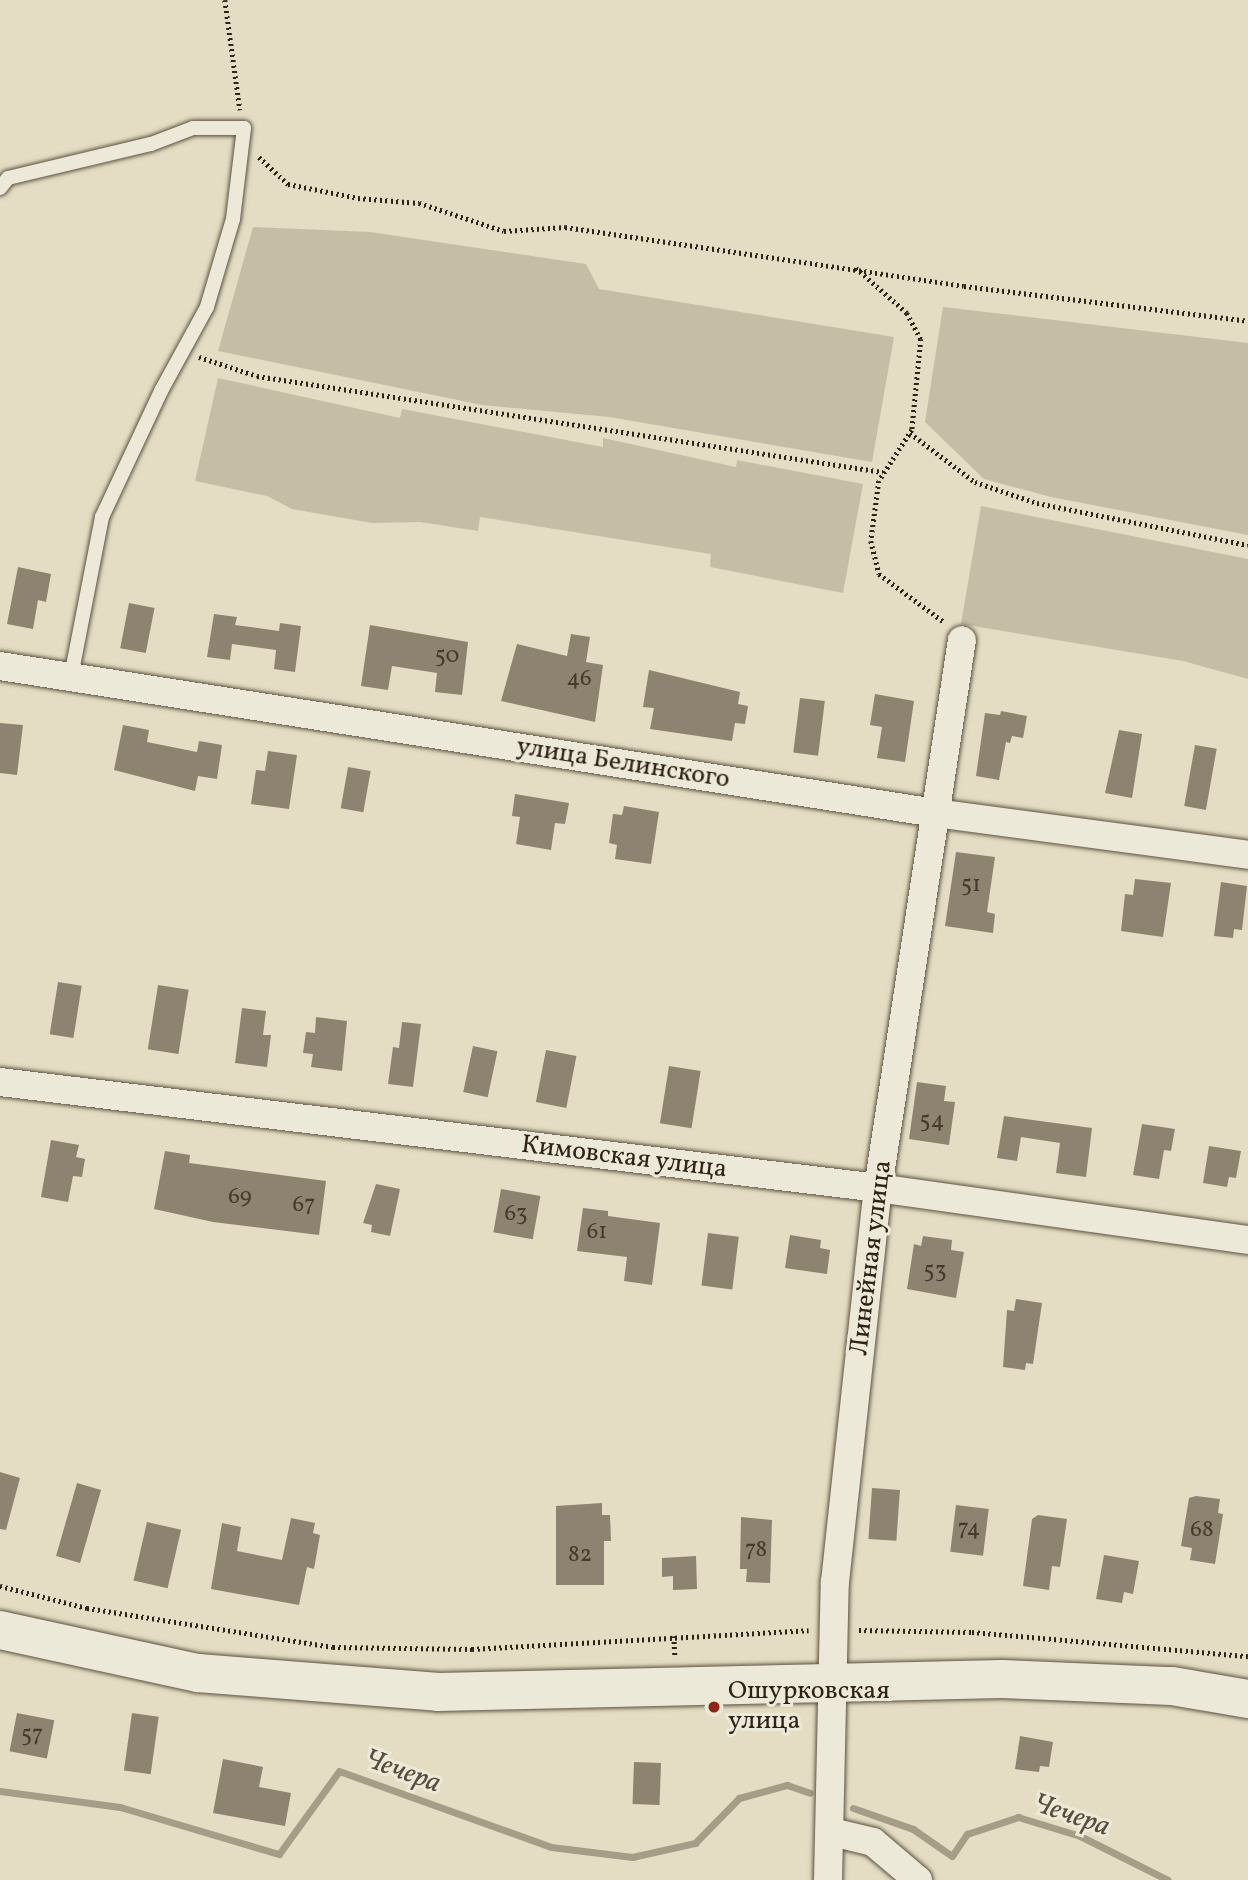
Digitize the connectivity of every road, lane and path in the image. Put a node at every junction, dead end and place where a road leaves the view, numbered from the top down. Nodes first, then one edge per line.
1 (225, 0) edge
2 (244, 128) junction
3 (0, 188) edge
4 (856, 268) junction
5 (1248, 321) edge
6 (187, 351) junction
7 (910, 433) junction
8 (883, 472) junction
9 (1248, 545) edge
10 (962, 640) joint
11 (0, 666) edge
12 (71, 677) junction
13 (935, 813) junction
14 (1248, 855) edge
15 (0, 1082) edge
16 (878, 1188) junction
17 (1248, 1240) edge
18 (0, 1586) edge
19 (834, 1629) junction
20 (0, 1630) edge
21 (1248, 1656) edge
22 (832, 1685) junction
23 (1248, 1699) edge
24 (832, 1832) junction
25 (828, 1880) edge
26 (918, 1880) edge

1 - 2 path
2 - 3 lane
2 - 4 path
2 - 6 lane
4 - 5 path
4 - 7 path
6 - 8 path
6 - 12 lane
7 - 8 path
7 - 9 path
8 - 10 path
10 - 13 street, Линейная улица
11 - 12 street, улица Белинского
12 - 13 street, улица Белинского
13 - 14 street, улица Белинского
13 - 16 street, Линейная улица
15 - 16 street, Кимовская улица
16 - 17 street, Кимовская улица
16 - 19 street, Линейная улица
18 - 19 path
19 - 21 path
19 - 22 street, Линейная улица
20 - 22 street
22 - 23 street
22 - 24 street, Линейная улица
24 - 25 street, Линейная улица
24 - 26 street

